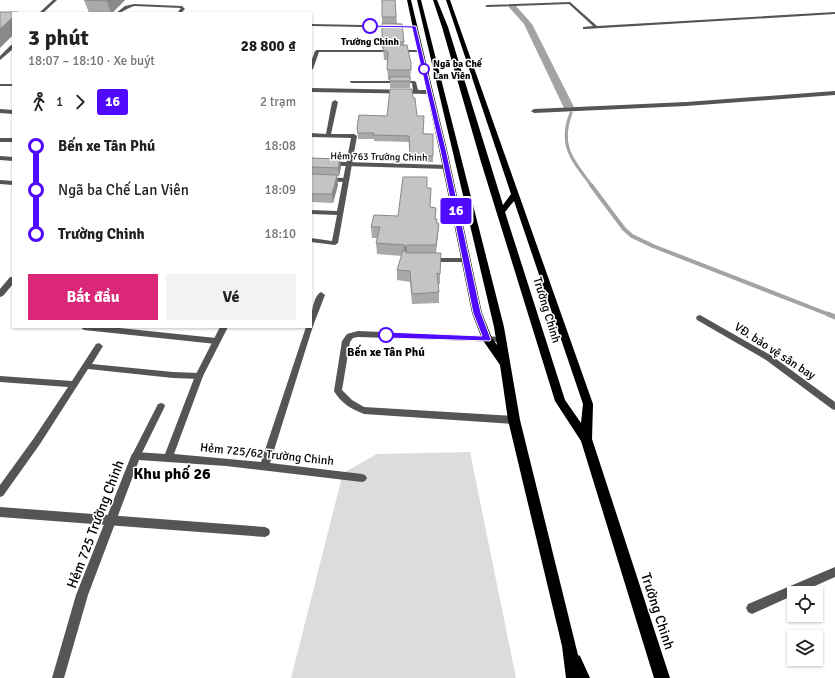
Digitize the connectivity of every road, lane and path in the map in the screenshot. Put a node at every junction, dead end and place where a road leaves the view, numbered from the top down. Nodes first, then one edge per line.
1 (55, 0) edge
2 (409, 0) edge
3 (419, 0) edge
4 (435, 0) edge
5 (448, 0) edge
6 (487, 6) dead end
7 (42, 12) edge
8 (119, 12) edge
9 (180, 12) edge
10 (835, 13) edge
11 (312, 25) edge
12 (414, 26) junction
13 (585, 28) dead end
14 (596, 28) junction
15 (12, 47) edge
16 (420, 51) junction
17 (0, 59) edge
18 (312, 66) edge
19 (352, 82) dead end
20 (0, 85) edge
21 (12, 85) edge
22 (312, 90) edge
23 (416, 91) junction
24 (429, 92) junction
25 (835, 93) edge
26 (335, 102) dead end
27 (0, 111) edge
28 (534, 111) dead end
29 (12, 112) edge
30 (312, 135) edge
31 (328, 136) junction
32 (0, 140) edge
33 (12, 140) edge
34 (0, 158) edge
35 (12, 160) edge
36 (312, 163) edge
37 (349, 165) junction
38 (447, 167) junction
39 (312, 179) edge
40 (346, 180) junction
41 (0, 182) edge
42 (12, 182) edge
43 (515, 195) junction
44 (312, 212) edge
45 (501, 212) junction
46 (339, 213) junction
47 (312, 240) edge
48 (426, 260) edge
49 (466, 260) junction
50 (12, 280) edge
51 (0, 294) edge
52 (322, 295) dead end
53 (700, 318) dead end
54 (312, 321) edge
55 (93, 328) edge
56 (223, 328) edge
57 (309, 328) edge
58 (487, 339) junction
59 (501, 339) junction
60 (216, 341) junction
61 (99, 346) dead end
62 (85, 366) junction
63 (506, 366) junction
64 (199, 376) junction
65 (0, 379) edge
66 (74, 384) junction
67 (161, 406) dead end
68 (835, 407) edge
69 (514, 420) junction
70 (586, 439) junction
71 (136, 456) junction
72 (168, 458) junction
73 (264, 466) junction
74 (362, 478) dead end
75 (0, 493) edge
76 (0, 512) edge
77 (110, 521) junction
78 (265, 532) dead end
79 (835, 572) edge
80 (752, 608) dead end
81 (569, 646) junction
82 (58, 678) edge
83 (574, 678) edge
84 (582, 678) edge
85 (662, 678) edge

1 - 7 street
2 - 12 main road
3 - 59 main road
4 - 45 main road, Trường Chinh
5 - 43 main road, Trường Chinh
6 - 14 street
8 - 9 street
10 - 14 street
11 - 12 street
12 - 16 main road
13 - 14 street
15 - 17 street
16 - 18 street
16 - 24 main road
19 - 23 street
20 - 21 street
22 - 23 street
23 - 24 street
24 - 38 main road
25 - 28 street
26 - 31 street
27 - 29 street
30 - 31 street
31 - 37 street
32 - 33 street
34 - 35 street
36 - 37 street, Hẻm 763 Trường Chinh
37 - 38 street, Hẻm 763 Trường Chinh
37 - 40 street
38 - 49 main road
39 - 40 street
40 - 46 street
41 - 42 street
43 - 45 main road
43 - 70 main road, Trường Chinh
44 - 46 street
45 - 70 main road, Trường Chinh
46 - 47 street
48 - 49 street
49 - 58 main road
50 - 51 street
52 - 54 street
53 - 68 street, VĐ. bảo vệ sân bay
55 - 60 street
56 - 60 street
57 - 73 street
58 - 59 street
58 - 63 main road
58 - 69 street
59 - 63 main road
60 - 64 street
61 - 62 street
62 - 64 street
62 - 66 street
63 - 69 main road
64 - 72 street
65 - 66 street
66 - 75 street
67 - 71 street
69 - 81 main road
70 - 85 main road, Trường Chinh
71 - 72 street, Hẻm 725 Trường Chinh
71 - 77 street, Hẻm 725 Trường Chinh
72 - 73 street, Hẻm 725/62 Trường Chinh
73 - 74 street, Hẻm 725/62 Trường Chinh
76 - 77 street
77 - 78 street
77 - 82 street, Hẻm 725 Trường Chinh
79 - 80 street
81 - 83 main road
81 - 84 main road

